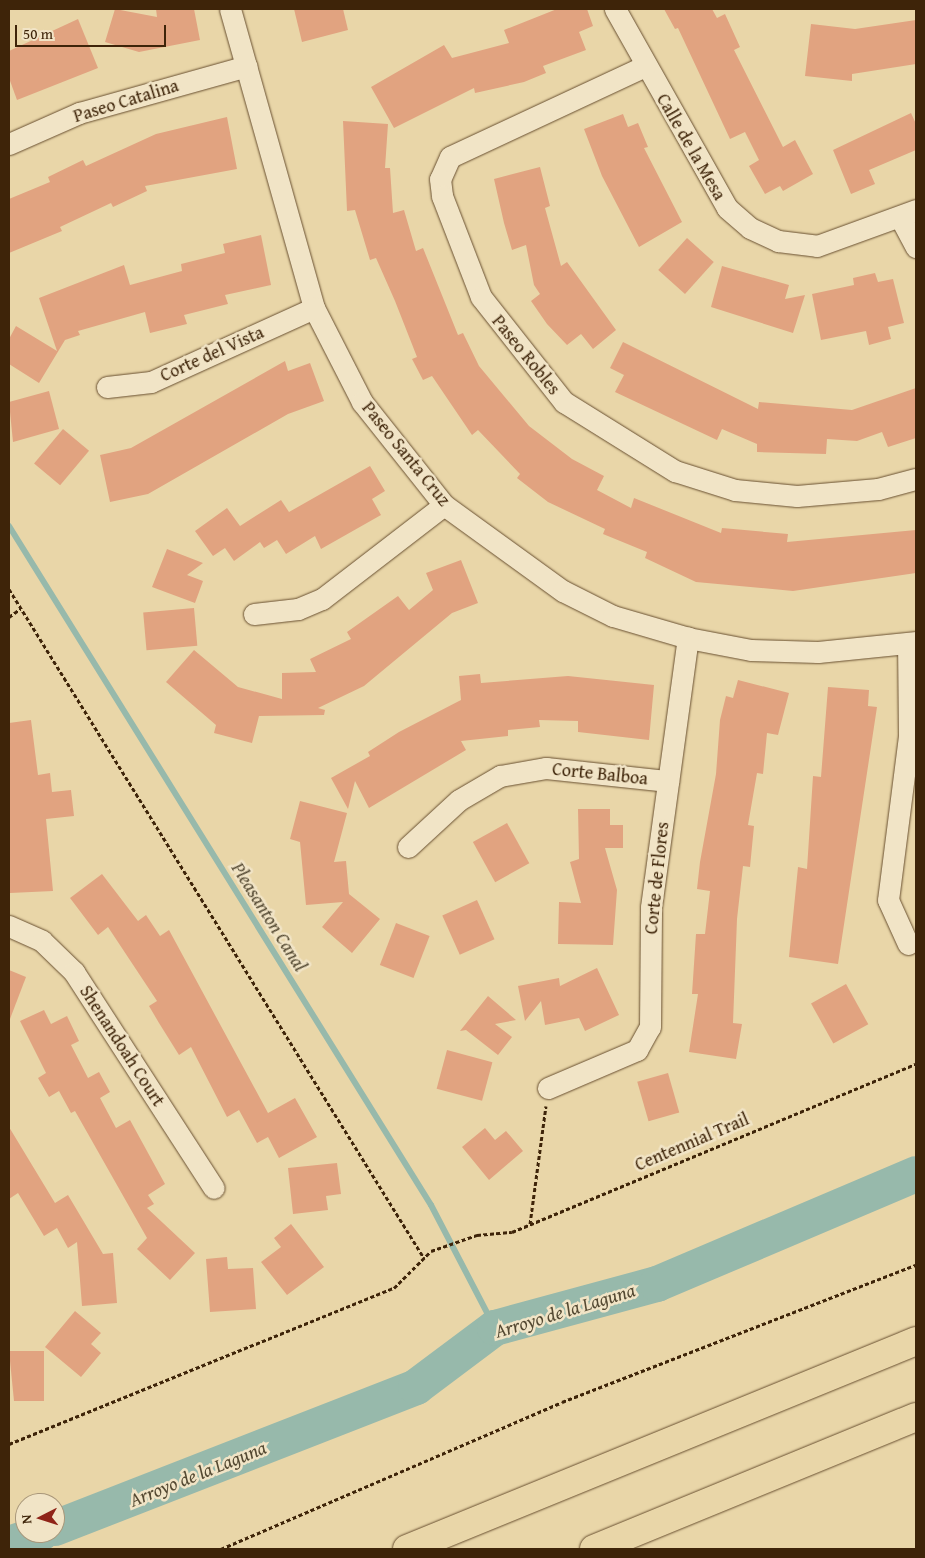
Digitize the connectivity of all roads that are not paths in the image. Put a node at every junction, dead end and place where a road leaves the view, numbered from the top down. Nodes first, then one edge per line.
1 (230, 9) edge
2 (616, 9) edge
3 (247, 66) junction
4 (644, 66) junction
5 (9, 144) edge
6 (909, 214) edge
7 (916, 247) edge
8 (314, 308) junction
9 (107, 387) dead end
10 (916, 479) edge
11 (444, 505) junction
12 (254, 614) dead end
13 (688, 638) junction
14 (912, 643) edge
15 (668, 781) junction
16 (408, 847) dead end
17 (9, 926) edge
18 (908, 944) dead end
19 (548, 1088) road end
20 (214, 1188) dead end
21 (916, 1341) edge
22 (916, 1416) edge
23 (407, 1549) edge
24 (594, 1549) edge

1 - 3 street, Paseo Santa Cruz
2 - 4 street, Calle de la Mesa
3 - 5 street, Paseo Catalina
3 - 8 street, Paseo Santa Cruz
4 - 6 street, Calle de la Mesa
4 - 10 street, Paseo Robles
6 - 7 street
8 - 9 street, Corte del Vista
8 - 11 street, Paseo Santa Cruz
11 - 12 street
11 - 13 street, Paseo Santa Cruz
13 - 14 street, Paseo Santa Cruz
13 - 15 street, Corte de Flores
14 - 18 street
15 - 16 street, Corte Balboa
15 - 19 street, Corte de Flores
17 - 20 street, Shenandoah Court
21 - 23 highway
22 - 24 highway

